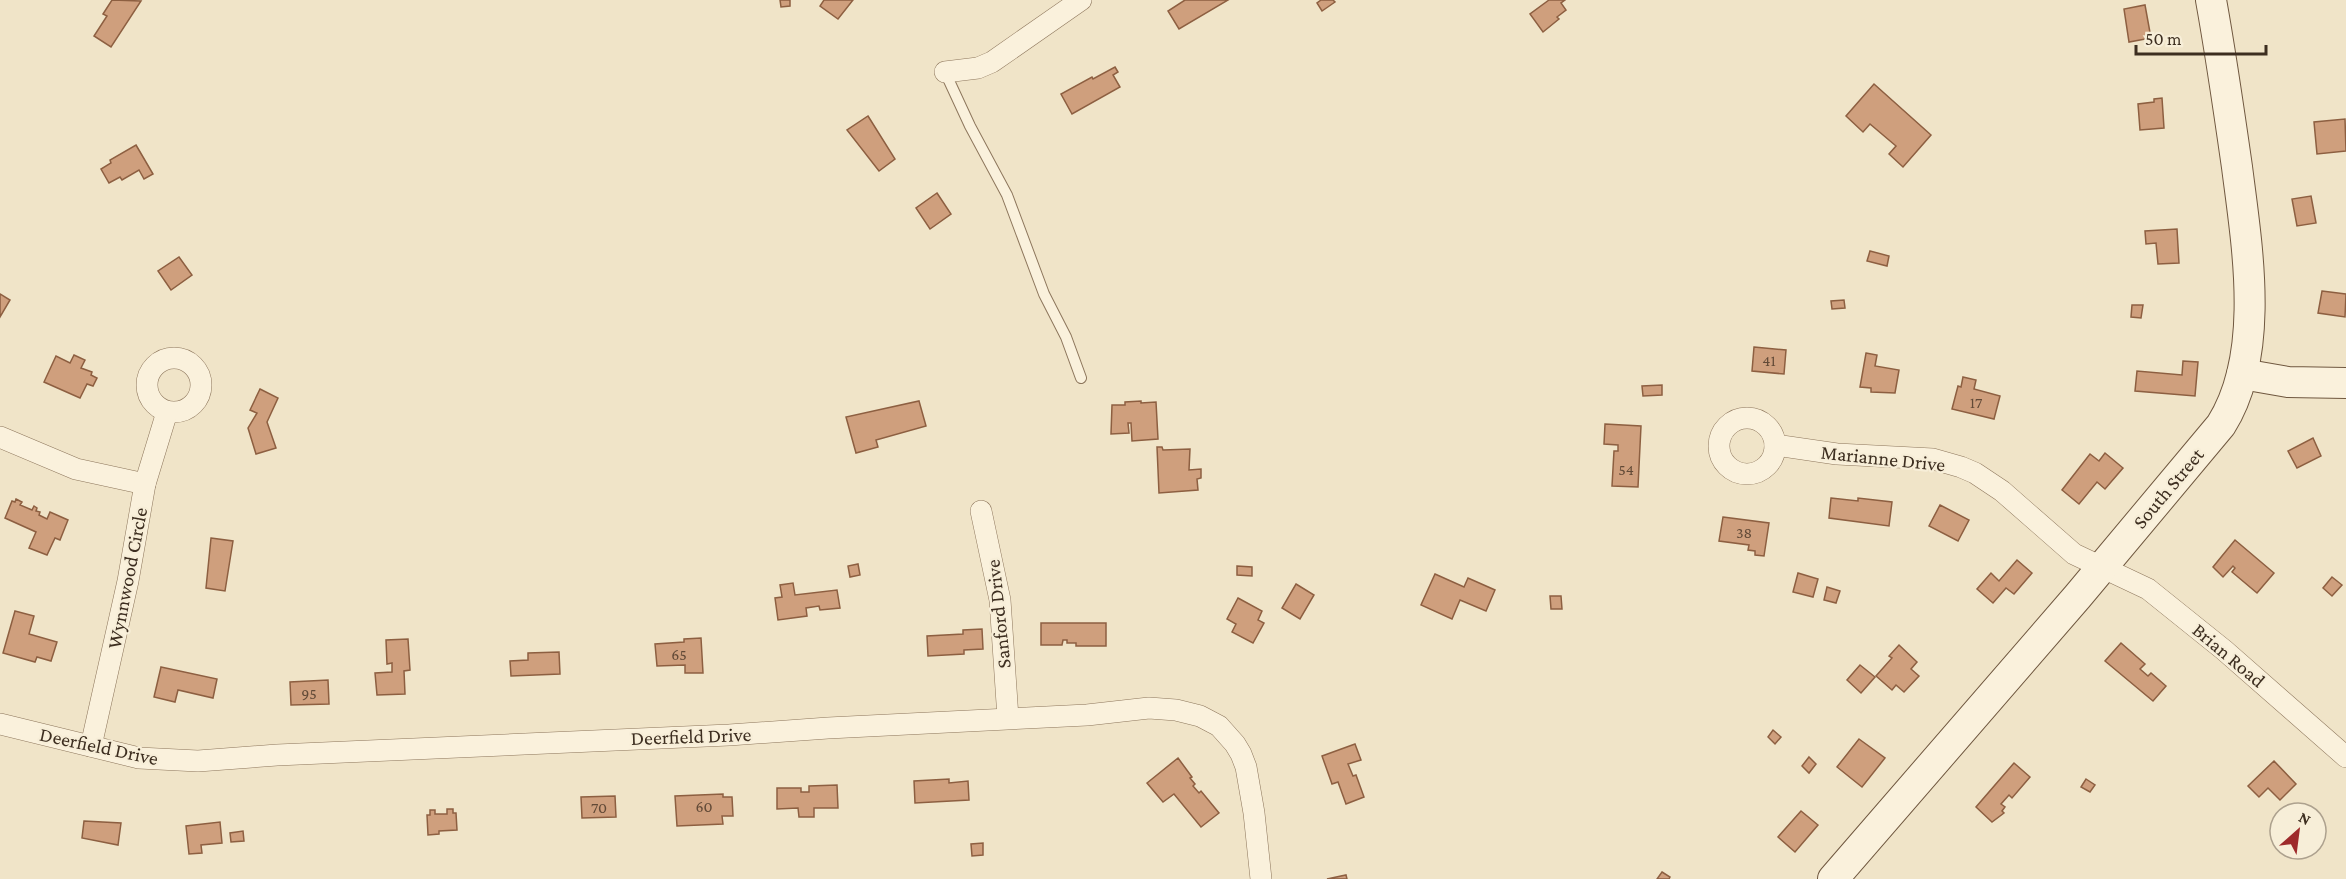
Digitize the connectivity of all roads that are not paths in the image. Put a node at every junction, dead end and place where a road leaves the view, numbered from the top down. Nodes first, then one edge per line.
1 (1081, 0) edge
2 (2211, 0) edge
3 (945, 72) joint
4 (2242, 374) junction
5 (1081, 378) dead end
6 (2346, 382) edge
7 (166, 412) dead end
8 (0, 437) edge
9 (1775, 445) dead end
10 (145, 484) junction
11 (981, 511) dead end
12 (2103, 567) junction
13 (1008, 718) junction
14 (0, 724) edge
15 (91, 746) junction
16 (2346, 757) edge
17 (1261, 879) edge
18 (1833, 879) edge

1 - 3 street
2 - 4 street, South Street
3 - 5 lane
4 - 6 street
4 - 12 street, South Street
7 - 10 street, Wynnwood Circle
8 - 10 street
9 - 12 street, Marianne Drive
10 - 15 street, Wynnwood Circle
11 - 13 street, Sanford Drive
12 - 16 street, Brian Road
12 - 18 street, South Street
13 - 15 street, Deerfield Drive
13 - 17 street, Deerfield Drive
14 - 15 street, Deerfield Drive

